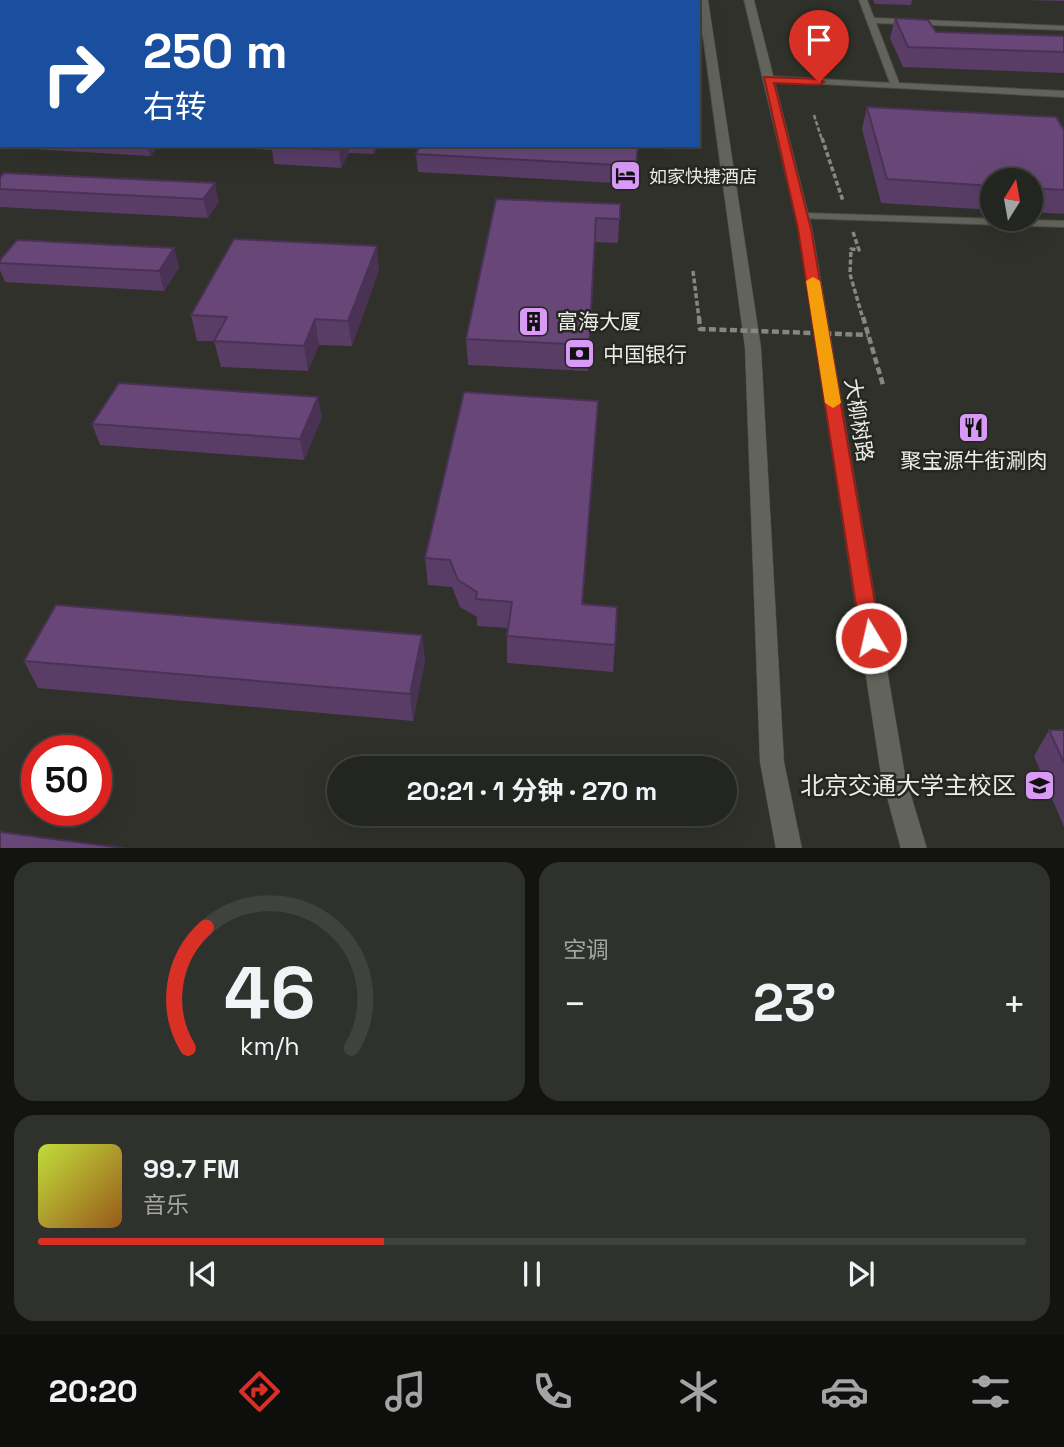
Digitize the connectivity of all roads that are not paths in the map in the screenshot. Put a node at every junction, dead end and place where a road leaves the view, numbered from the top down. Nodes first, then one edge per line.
1 (703, 0) edge
2 (749, 0) edge
3 (863, 0) edge
4 (870, 20) junction
5 (1064, 28) edge
6 (702, 33) edge
7 (768, 79) junction
8 (896, 86) junction
9 (1064, 94) edge
10 (802, 216) junction
11 (1064, 224) edge
12 (789, 848) edge
13 (914, 848) edge

1 - 6 main road
2 - 7 main road, 大柳树路
3 - 4 lane
4 - 5 lane
4 - 8 lane
6 - 12 main road
7 - 8 lane
7 - 10 main road, 大柳树路
8 - 9 lane
10 - 11 lane
10 - 13 main road, 大柳树路

